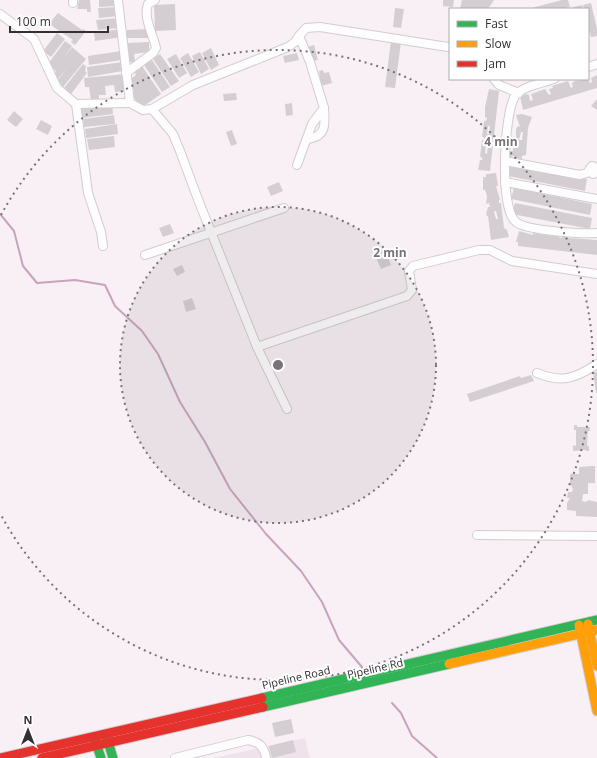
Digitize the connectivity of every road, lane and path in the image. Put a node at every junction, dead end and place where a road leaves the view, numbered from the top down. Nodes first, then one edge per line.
1 (118, 0) edge
2 (155, 0) edge
3 (0, 14) edge
4 (299, 36) junction
5 (448, 47) dead end
6 (126, 73) junction
7 (495, 80) edge
8 (549, 80) edge
9 (538, 82) edge
10 (520, 93) junction
11 (130, 103) junction
12 (76, 104) junction
13 (324, 108) junction
14 (152, 109) junction
15 (308, 139) junction
16 (505, 161) junction
17 (297, 165) dead end
18 (596, 173) edge
19 (505, 182) junction
20 (597, 199) edge
21 (284, 208) dead end
22 (211, 233) junction
23 (597, 233) edge
24 (103, 246) dead end
25 (145, 255) dead end
26 (597, 274) edge
27 (257, 347) junction
28 (597, 364) edge
29 (537, 373) dead end
30 (287, 409) dead end
31 (477, 534) dead end
32 (597, 536) edge
33 (589, 627) edge
34 (597, 664) edge
35 (587, 666) junction
36 (597, 711) edge
37 (107, 738) junction
38 (96, 741) junction
39 (1, 758) edge
40 (42, 758) edge
41 (100, 758) edge
42 (113, 758) edge
43 (175, 758) edge
44 (266, 758) edge

1 - 6 street
2 - 6 street
3 - 12 street
4 - 5 street
4 - 13 street
4 - 14 street
6 - 11 street
7 - 10 street
8 - 9 street
9 - 10 street
10 - 16 street
11 - 12 street
11 - 14 street
12 - 24 street
13 - 15 street
13 - 15 street
14 - 22 street
15 - 17 street
16 - 18 street
16 - 19 street
19 - 20 street
19 - 23 street
21 - 22 street
22 - 25 street
22 - 27 street
26 - 27 street
27 - 30 street
28 - 29 street
31 - 32 street
33 - 34 main road
33 - 35 main road
33 - 37 main road, Pipeline Rd
34 - 35 street
35 - 36 main road
37 - 38 main road, Pipeline Rd
37 - 42 main road
38 - 39 main road
38 - 40 main road, Pipeline Rd
38 - 41 main road
43 - 44 street

